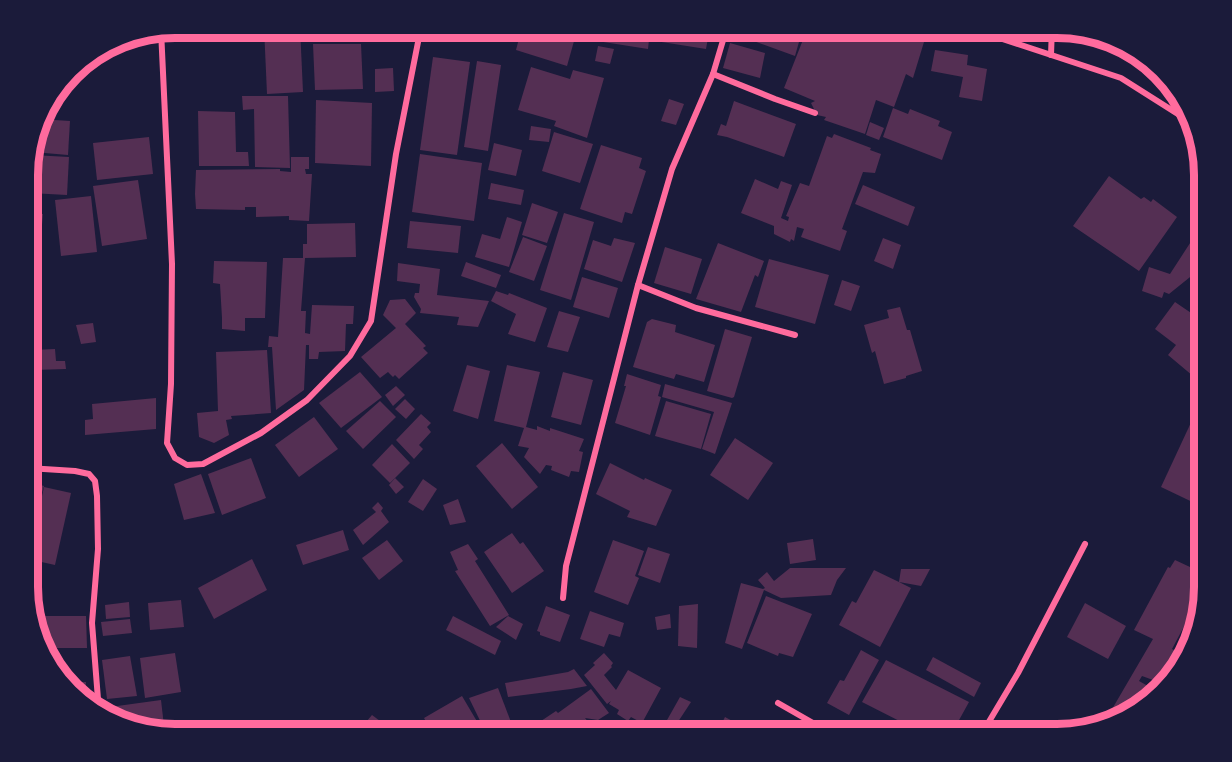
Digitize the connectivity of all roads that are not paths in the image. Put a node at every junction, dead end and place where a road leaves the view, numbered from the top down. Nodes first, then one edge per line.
1 (419, 38) edge
2 (724, 38) edge
3 (999, 38) edge
4 (1052, 38) edge
5 (161, 39) edge
6 (1051, 55) junction
7 (713, 74) junction
8 (815, 113) dead end
9 (1181, 115) edge
10 (638, 285) junction
11 (795, 334) dead end
12 (38, 469) edge
13 (1085, 544) dead end
14 (562, 598) dead end
15 (98, 700) edge
16 (778, 703) dead end
17 (815, 724) edge
18 (988, 724) edge

1 - 5 street
2 - 7 street
3 - 6 street
4 - 6 street
6 - 9 street
7 - 8 street
7 - 10 street
10 - 11 street
10 - 14 street
12 - 15 street
13 - 18 street
16 - 17 street

